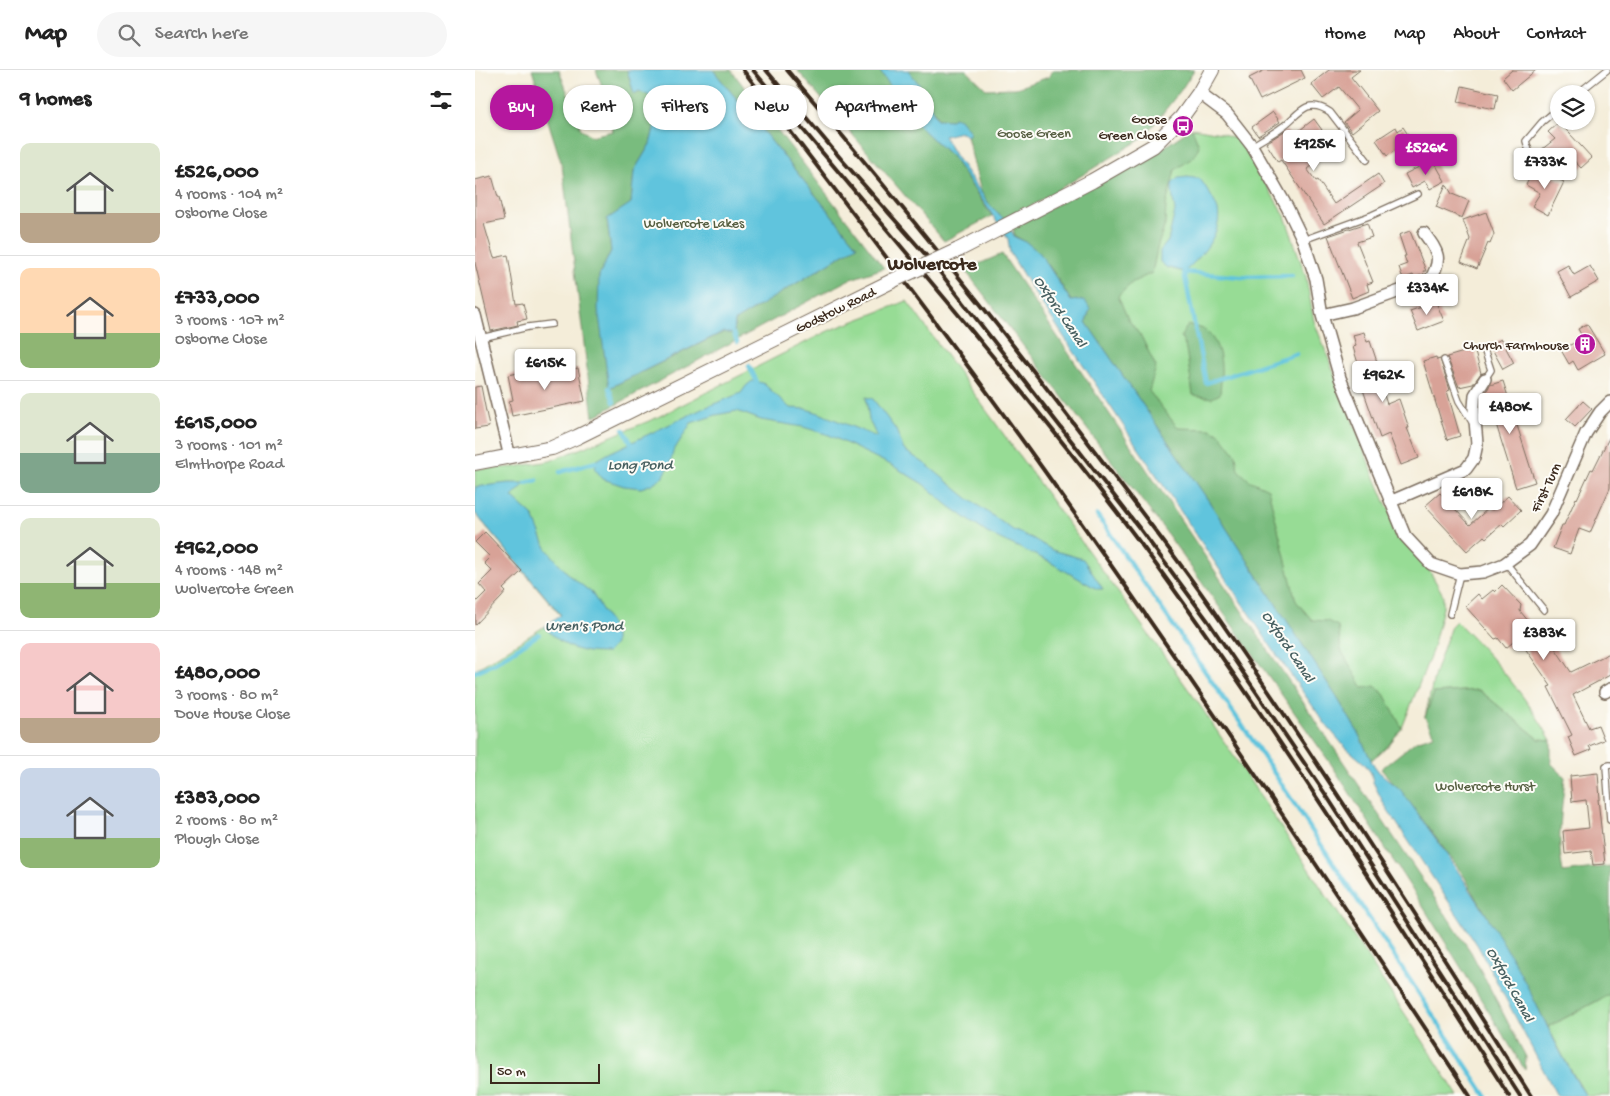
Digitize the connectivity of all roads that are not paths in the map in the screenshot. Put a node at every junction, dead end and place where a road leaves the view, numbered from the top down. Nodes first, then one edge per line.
1 (1212, 70) edge
2 (1607, 70) edge
3 (1588, 85) edge
4 (1199, 92) junction
5 (1550, 115) edge
6 (1252, 146) junction
7 (1530, 154) dead end
8 (1367, 160) dead end
9 (1419, 194) dead end
10 (1424, 233) dead end
11 (1303, 240) junction
12 (475, 315) edge
13 (1322, 315) junction
14 (552, 324) dead end
15 (481, 338) junction
16 (1484, 349) dead end
17 (1444, 360) dead end
18 (1485, 379) joint
19 (1610, 402) edge
20 (1476, 428) junction
21 (509, 457) junction
22 (475, 463) edge
23 (1392, 501) junction
24 (1506, 563) junction
25 (1460, 574) junction
26 (1544, 610) dead end
27 (1450, 614) dead end
28 (1610, 765) edge
29 (1610, 820) edge

1 - 4 street, Godstow Road
2 - 3 lane
4 - 6 street
4 - 21 street, Godstow Road, bridge
5 - 7 lane
6 - 8 lane
6 - 11 street
9 - 11 lane
10 - 13 street
11 - 13 street
12 - 15 street
13 - 23 street
14 - 15 lane
15 - 21 street
16 - 18 lane
17 - 20 lane
18 - 20 street
19 - 24 street, First Turn
20 - 23 street
21 - 22 street, Godstow Road
23 - 25 street
24 - 25 street, First Turn
24 - 26 lane
25 - 27 lane
28 - 29 lane

